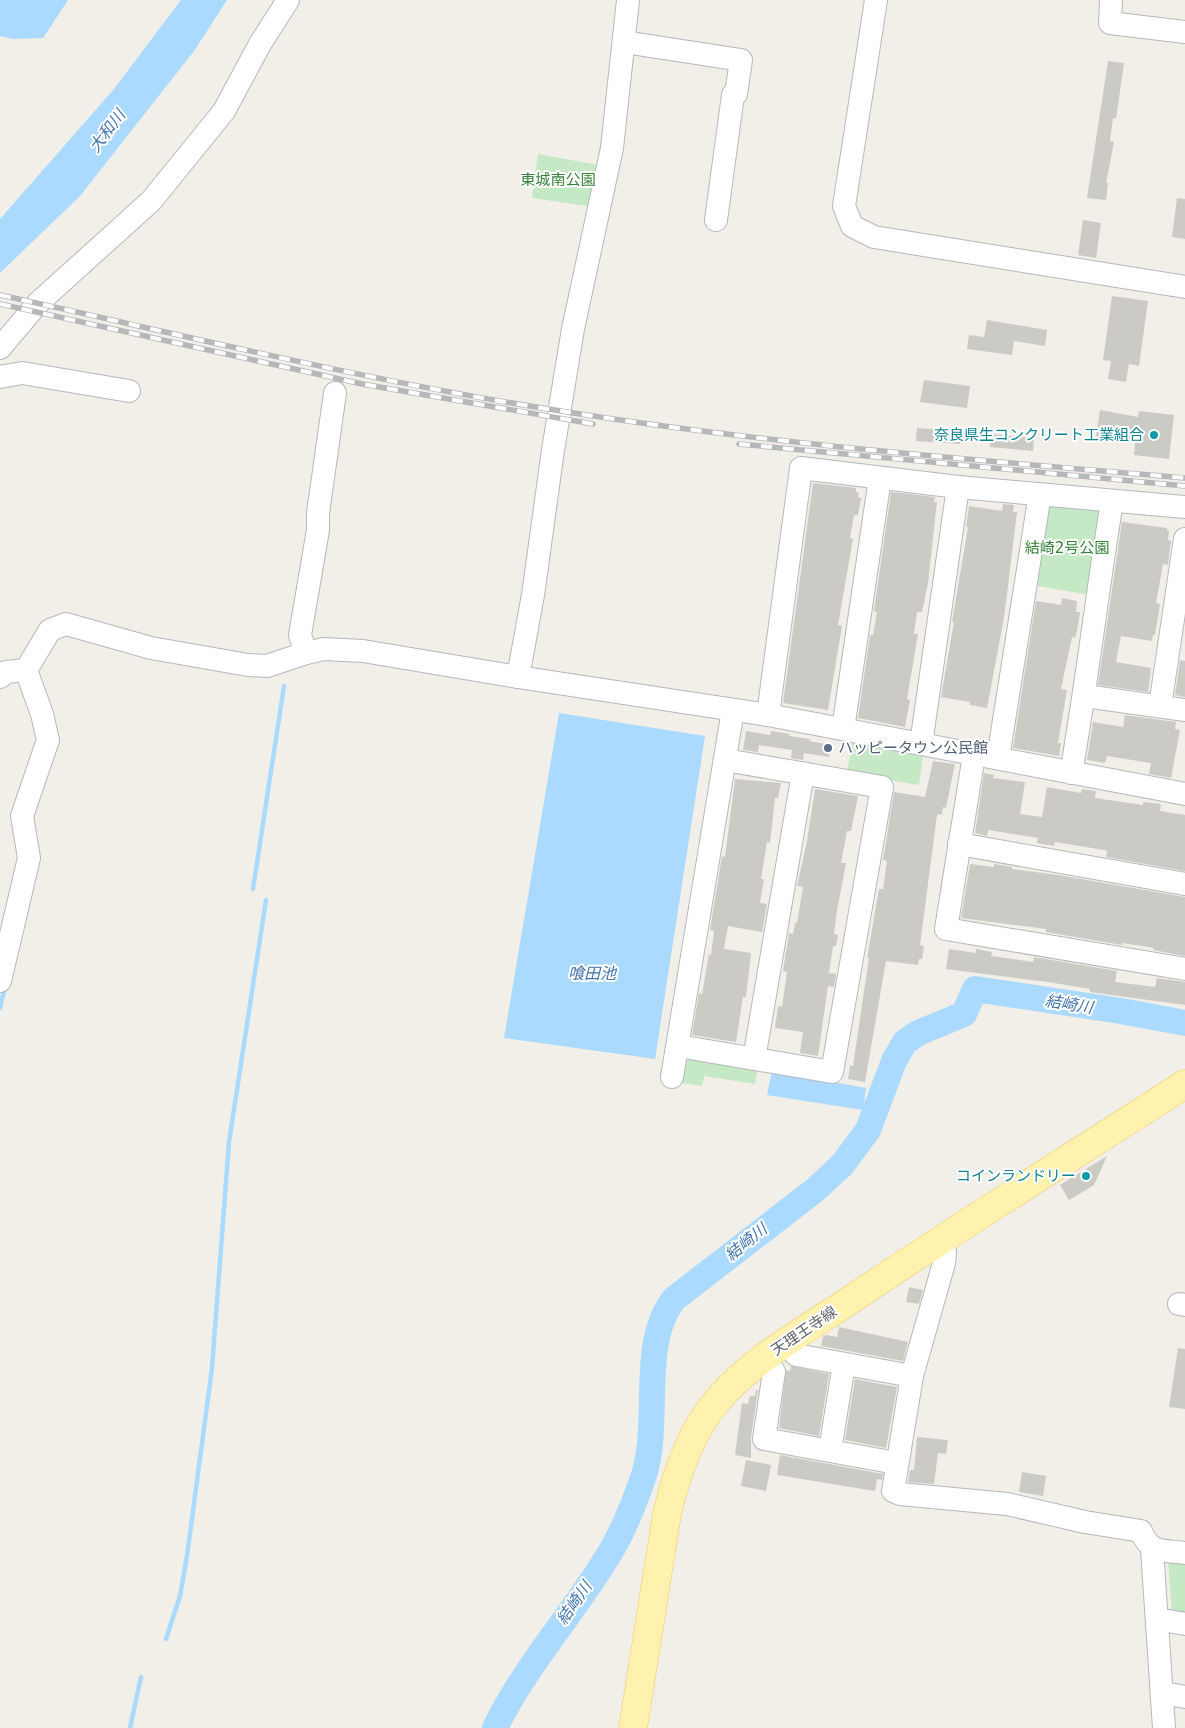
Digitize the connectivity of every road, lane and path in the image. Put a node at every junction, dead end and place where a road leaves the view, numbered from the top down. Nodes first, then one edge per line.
1 (288, 0) edge
2 (628, 0) edge
3 (876, 0) edge
4 (1111, 0) edge
5 (1185, 32) edge
6 (624, 42) junction
7 (716, 220) dead end
8 (1185, 287) edge
9 (0, 348) edge
10 (0, 377) edge
11 (129, 391) dead end
12 (335, 393) dead end
13 (880, 478) junction
14 (958, 487) junction
15 (1040, 494) junction
16 (1112, 502) junction
17 (1185, 507) edge
18 (1185, 538) edge
19 (306, 653) junction
20 (8, 672) edge
21 (518, 677) junction
22 (1085, 696) junction
23 (1160, 706) junction
24 (734, 710) junction
25 (1185, 710) edge
26 (768, 715) junction
27 (842, 729) junction
28 (921, 744) junction
29 (974, 755) junction
30 (998, 758) junction
31 (725, 760) junction
32 (803, 773) junction
33 (1071, 773) junction
34 (1185, 794) edge
35 (959, 844) junction
36 (1185, 884) edge
37 (1185, 969) edge
38 (0, 981) edge
39 (678, 1046) junction
40 (754, 1059) junction
41 (672, 1077) dead end
42 (1185, 1084) edge
43 (938, 1241) junction
44 (776, 1350) junction
45 (844, 1364) junction
46 (912, 1376) junction
47 (830, 1450) junction
48 (896, 1463) junction
49 (1152, 1549) junction
50 (1185, 1554) edge
51 (1157, 1619) junction
52 (1185, 1624) edge
53 (1163, 1694) junction
54 (1185, 1697) edge
55 (633, 1728) edge
56 (1164, 1728) edge

1 - 9 street
2 - 6 street
3 - 8 street
4 - 5 street
6 - 7 street
6 - 21 street
10 - 11 street
12 - 19 street
13 - 14 street
13 - 26 street
13 - 27 street
14 - 15 street
14 - 28 street
15 - 16 street
15 - 30 street
16 - 17 street
16 - 22 street
18 - 23 street
19 - 20 street
19 - 21 street
20 - 38 street
21 - 24 street
22 - 23 street
22 - 33 street
23 - 25 street
24 - 26 street
24 - 31 street
26 - 27 street
27 - 28 street
28 - 29 street
29 - 30 street
29 - 35 street
30 - 33 street
31 - 32 street
31 - 39 street
32 - 40 street
32 - 40 street
33 - 34 street
35 - 36 street
35 - 37 street
39 - 40 street
39 - 41 street
42 - 43 main road, 天理王寺線
43 - 44 main road, 天理王寺線
43 - 46 street
44 - 45 street
44 - 47 street
44 - 55 main road, 天理王寺線
45 - 46 street
45 - 47 street
46 - 48 street
47 - 48 street
48 - 49 street
49 - 50 street
49 - 51 street
51 - 52 street
51 - 53 street
53 - 54 street
53 - 56 street

